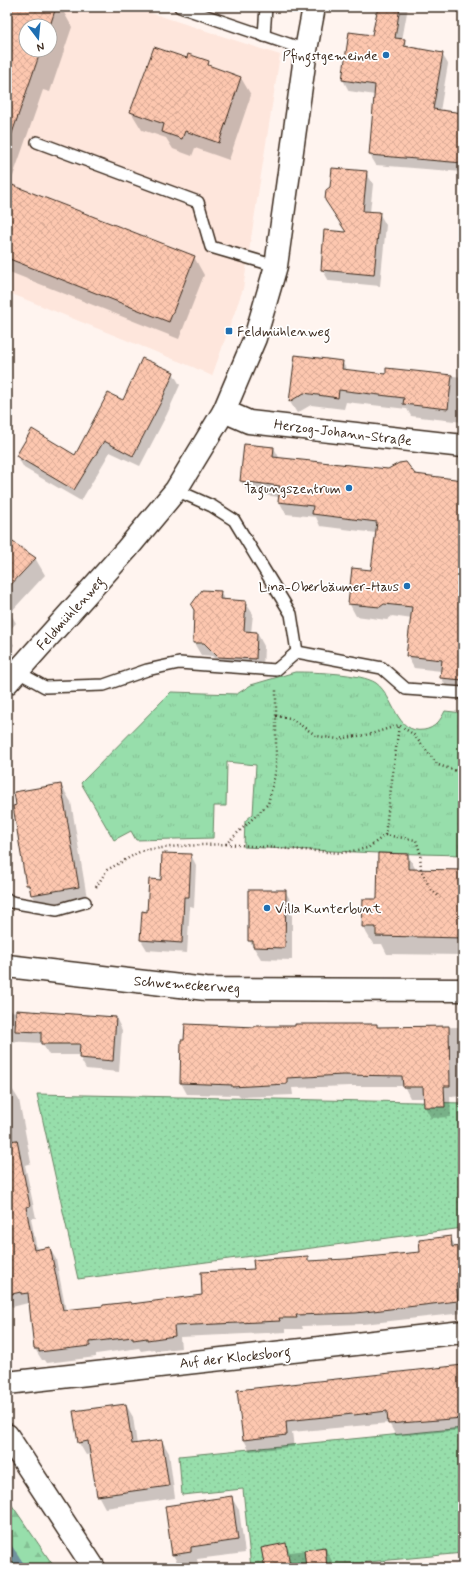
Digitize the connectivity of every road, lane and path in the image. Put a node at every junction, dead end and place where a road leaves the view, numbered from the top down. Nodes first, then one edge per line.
1 (180, 7) edge
2 (266, 7) edge
3 (314, 7) edge
4 (264, 36) junction
5 (306, 50) junction
6 (37, 142) dead end
7 (276, 266) junction
8 (224, 412) junction
9 (463, 446) edge
10 (176, 490) junction
11 (297, 652) junction
12 (276, 670) junction
13 (12, 678) edge
14 (463, 693) edge
15 (276, 716) junction
16 (399, 726) junction
17 (463, 773) edge
18 (385, 835) junction
19 (226, 844) junction
20 (440, 898) dead end
21 (7, 899) edge
22 (85, 902) joint
23 (7, 966) edge
24 (463, 990) edge
25 (463, 1332) edge
26 (7, 1383) edge
27 (7, 1435) edge
28 (94, 1568) edge

1 - 4 lane
2 - 4 lane
3 - 5 street, Feldmühlenweg
4 - 5 lane
5 - 7 street, Feldmühlenweg
6 - 7 lane
7 - 8 street, Feldmühlenweg
8 - 9 street, Herzog-Johann-Straße
8 - 10 street, Feldmühlenweg
10 - 11 lane
10 - 13 street, Feldmühlenweg
11 - 12 lane
11 - 14 lane
12 - 13 lane
12 - 15 path
15 - 16 path
15 - 19 path
16 - 17 path
16 - 18 path
18 - 19 path
18 - 20 path
19 - 22 path
21 - 22 lane
23 - 24 street, Schwemeckerweg
25 - 26 street, Auf der Klocksborg
27 - 28 street

